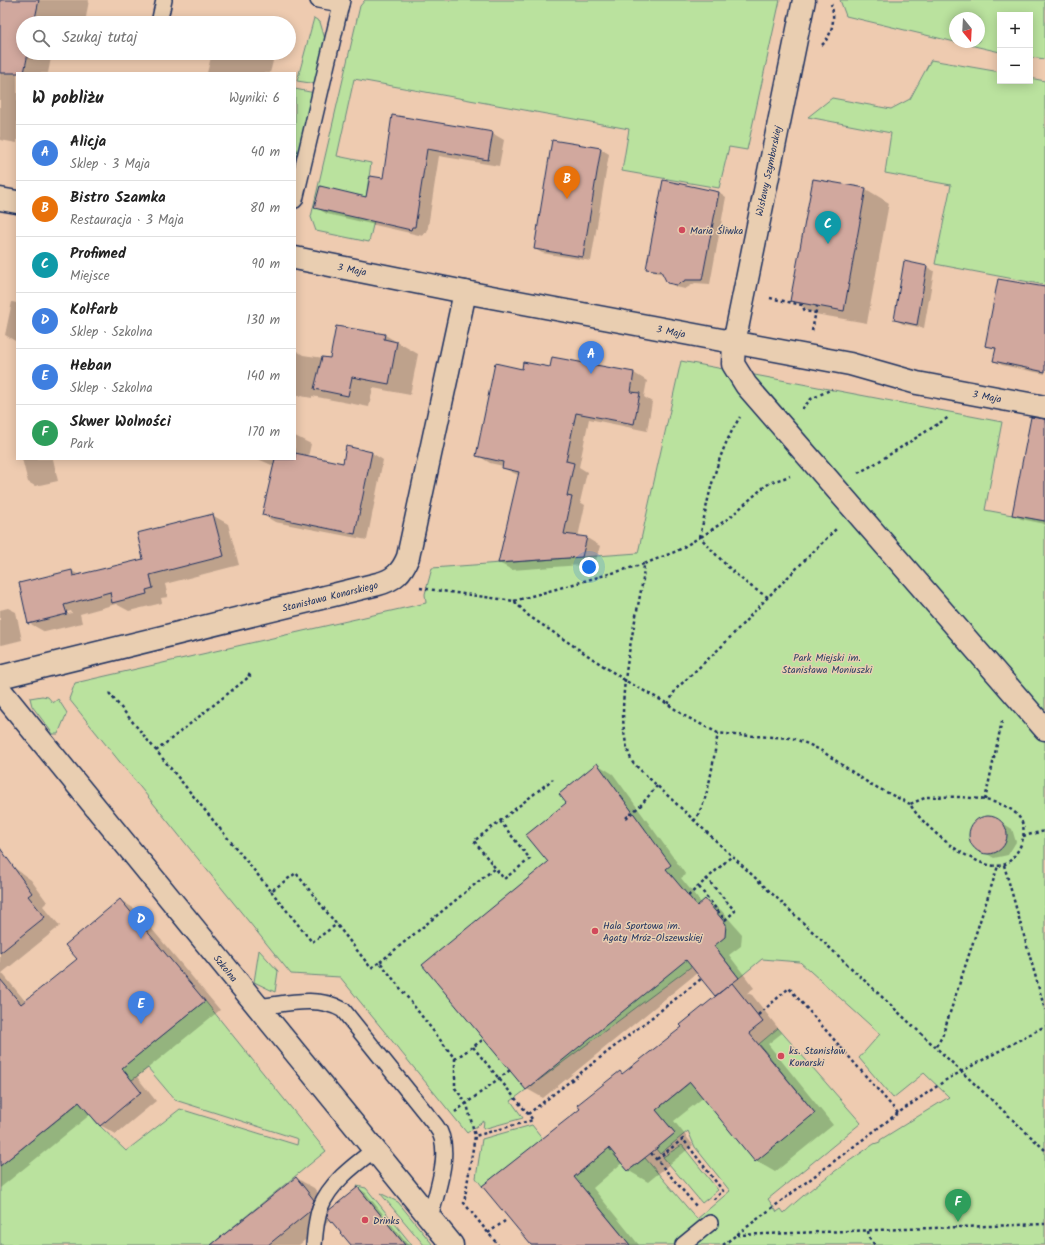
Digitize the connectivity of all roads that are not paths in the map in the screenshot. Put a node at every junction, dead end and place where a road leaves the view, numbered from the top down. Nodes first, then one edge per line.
1 (164, 0) edge
2 (318, 0) edge
3 (804, 0) edge
4 (342, 2) edge
5 (161, 16) edge
6 (296, 196) edge
7 (0, 199) edge
8 (16, 202) edge
9 (296, 258) edge
10 (465, 292) junction
11 (734, 343) junction
12 (1045, 407) edge
13 (0, 677) edge
14 (0, 690) edge
15 (1045, 729) edge
16 (257, 1007) junction
17 (374, 1150) junction
18 (430, 1218) junction
19 (710, 1223) road end
20 (314, 1245) edge
21 (452, 1245) edge
22 (683, 1245) edge

1 - 5 lane
2 - 4 lane
3 - 11 street, Wisławy Szymborskiej
4 - 6 lane
7 - 8 street
9 - 10 street, 3 Maja
10 - 11 street, 3 Maja
10 - 13 street, Stanisława Konarskiego
11 - 12 street, 3 Maja
11 - 15 street, Wisławy Szymborskiej
14 - 16 street, Szkolna
16 - 17 street, Szkolna
16 - 18 lane
17 - 18 street, Szkolna
17 - 20 lane
18 - 21 street, Szkolna
19 - 22 lane

